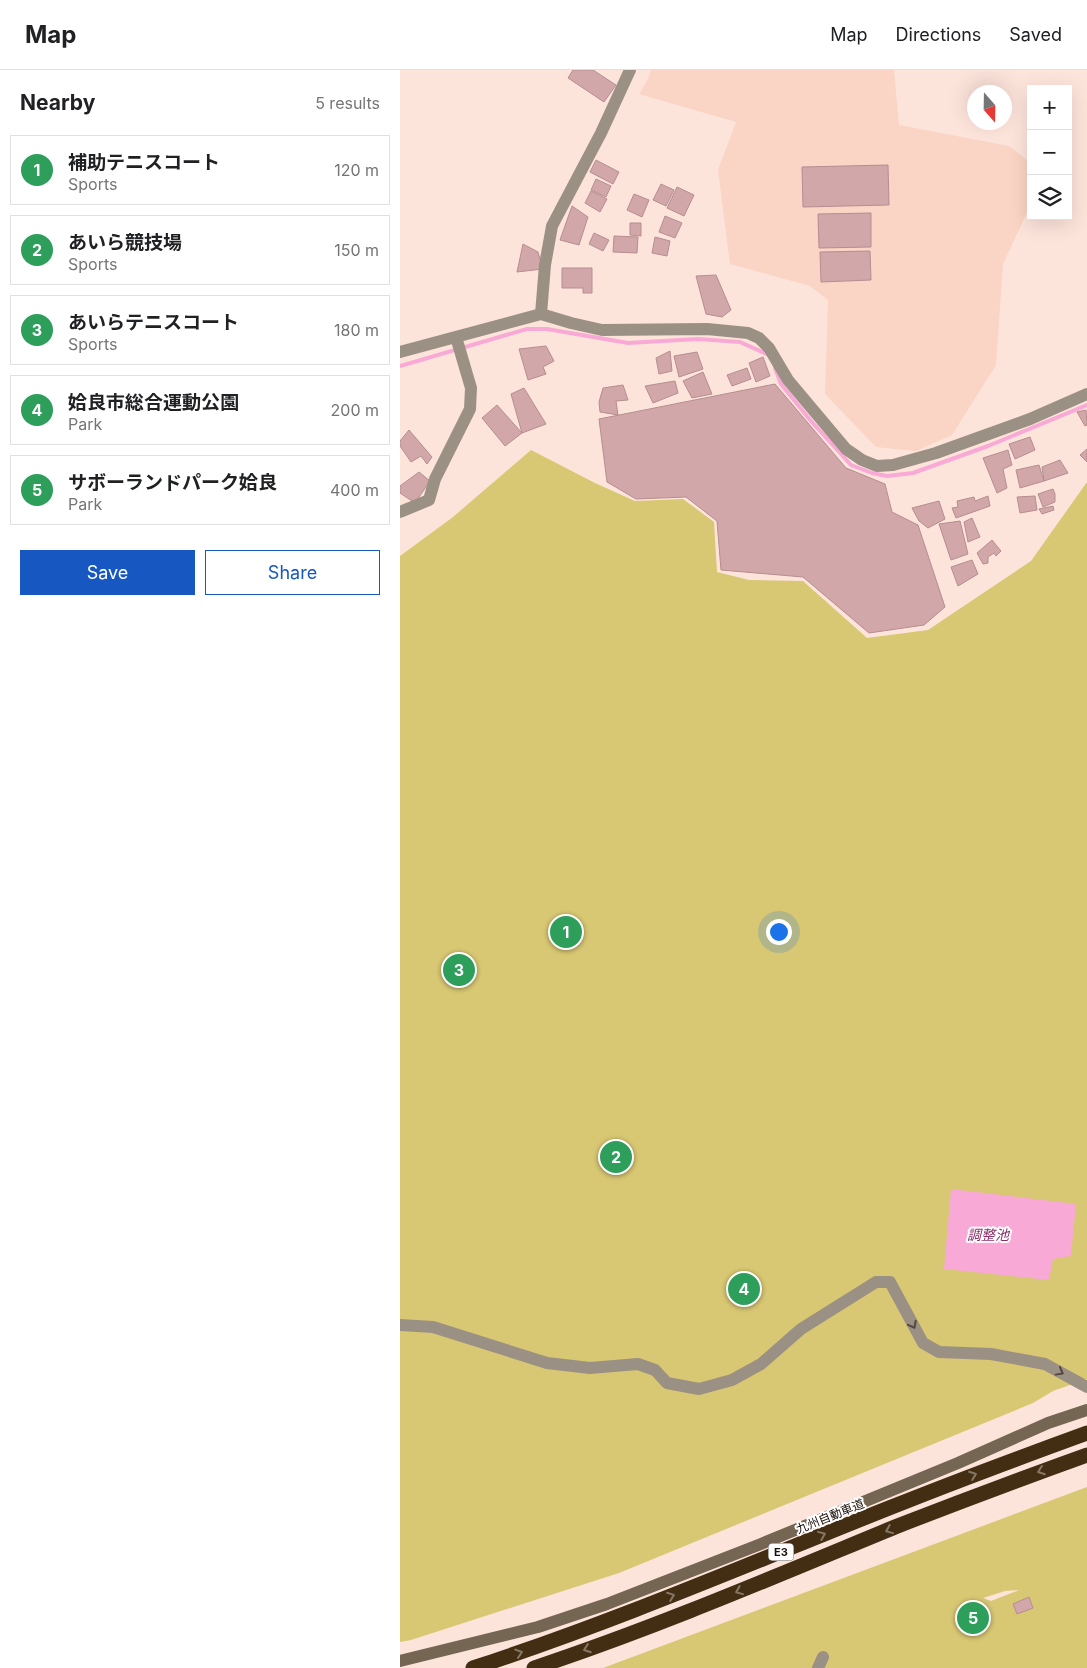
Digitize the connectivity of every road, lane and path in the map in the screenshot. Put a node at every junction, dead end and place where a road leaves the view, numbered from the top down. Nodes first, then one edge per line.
1 (630, 70) edge
2 (541, 314) junction
3 (456, 337) junction
4 (400, 352) edge
5 (1087, 394) edge
6 (400, 512) edge
7 (400, 1325) edge
8 (1087, 1387) edge
9 (1087, 1410) edge
10 (1087, 1433) edge
11 (1087, 1455) edge
12 (400, 1661) edge
13 (473, 1668) edge
14 (534, 1668) edge

1 - 2 street
2 - 3 street
2 - 5 street
3 - 4 street
3 - 6 street
7 -> 8 street
9 - 12 street
13 -> 10 highway, 九州自動車道 / E3
11 -> 14 highway, E3

